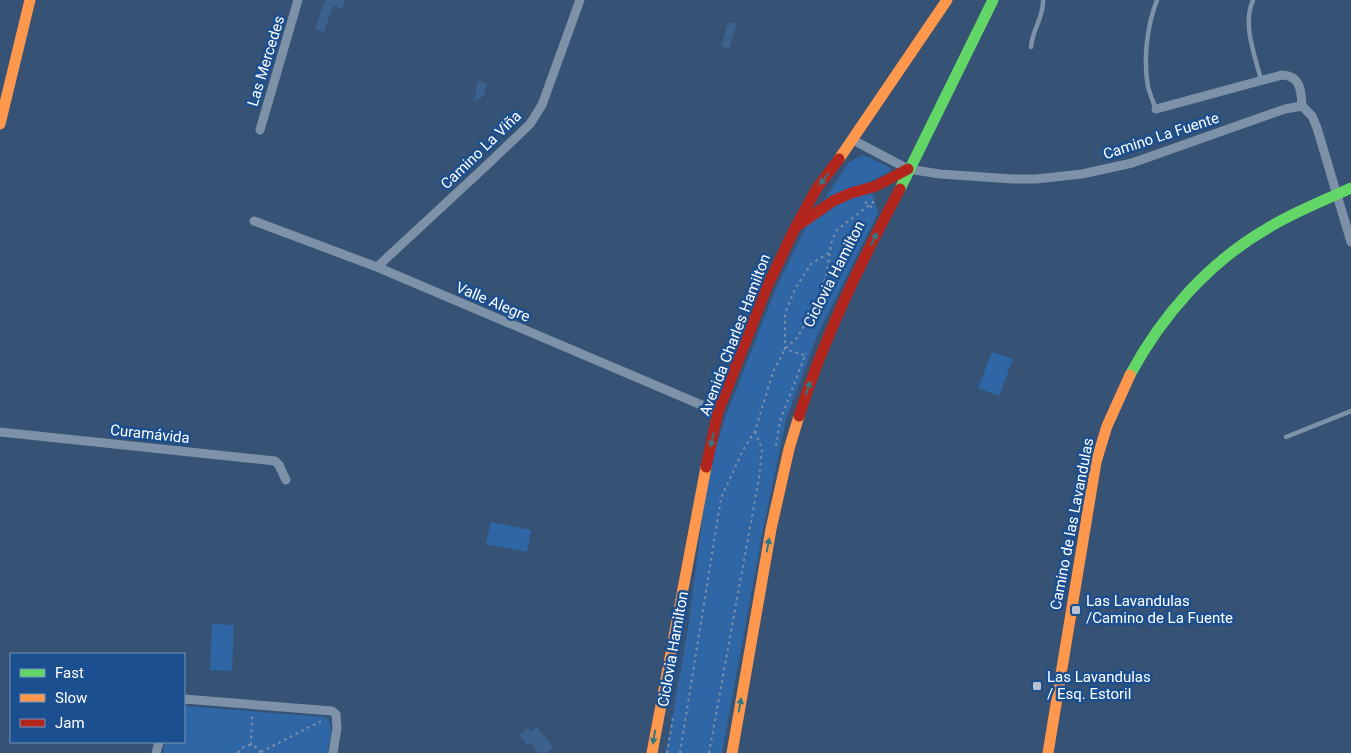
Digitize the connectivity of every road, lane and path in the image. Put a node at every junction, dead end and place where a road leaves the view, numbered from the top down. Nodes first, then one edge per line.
1 (30, 0) edge
2 (298, 0) edge
3 (580, 0) edge
4 (947, 0) edge
5 (993, 0) edge
6 (1042, 0) edge
7 (1157, 0) edge
8 (1253, 0) edge
9 (1031, 47) dead end
10 (1261, 80) junction
11 (1302, 106) junction
12 (1156, 110) joint
13 (0, 121) edge
14 (260, 130) dead end
15 (853, 140) junction
16 (908, 169) junction
17 (1351, 188) edge
18 (879, 190) junction
19 (1337, 195) junction
20 (861, 200) dead end
21 (870, 205) junction
22 (879, 218) junction
23 (254, 221) dead end
24 (793, 232) junction
25 (1351, 242) edge
26 (830, 252) junction
27 (377, 267) junction
28 (809, 347) dead end
29 (784, 349) junction
30 (805, 356) junction
31 (818, 360) junction
32 (718, 412) junction
33 (1351, 412) edge
34 (755, 431) junction
35 (0, 432) edge
36 (1286, 437) dead end
37 (775, 449) dead end
38 (286, 480) dead end
39 (185, 698) edge
40 (253, 704) junction
41 (336, 714) junction
42 (674, 714) dead end
43 (251, 745) junction
44 (261, 752) edge
45 (238, 753) edge
46 (333, 753) edge
47 (652, 753) edge
48 (667, 753) edge
49 (680, 753) edge
50 (709, 753) edge
51 (732, 753) edge
52 (1048, 753) edge

1 - 13 main road
2 - 14 street, Las Mercedes
3 - 27 street, Camino La Viña
4 - 15 main road, Avenida Charles Hamilton
5 - 16 main road
6 - 9 lane
7 - 12 lane
8 - 10 lane
10 - 11 street, Camino La Fuente
10 - 12 street, Camino La Fuente
11 - 16 street, Camino La Fuente
11 - 19 street, Camino La Fuente
15 - 16 street, Camino La Fuente
15 -> 24 main road, Avenida Charles Hamilton
16 - 18 main road
16 - 22 main road
17 - 19 main road, Camino de las Lavandulas
18 - 21 path
18 - 22 main road
18 - 24 main road
19 - 25 street, Camino La Fuente
19 - 52 main road, Camino de las Lavandulas
20 - 21 path, Ciclovia Hamilton
21 - 22 path, Ciclovia Hamilton
21 - 26 path
31 -> 22 main road
23 - 27 street, Valle Alegre
24 - 32 main road, Avenida Charles Hamilton
26 - 29 path
26 - 29 path
27 - 32 street, Valle Alegre
28 - 30 path, Ciclovia Hamilton
29 - 30 path
29 - 34 path
30 - 31 path
30 - 37 path, Ciclovia Hamilton
51 -> 31 main road
32 -> 47 main road, Avenida Charles Hamilton
33 - 36 lane
34 - 49 path
34 - 50 path
35 - 38 street, Curamávida
39 - 40 street
40 - 41 street
40 - 43 path
41 - 44 path
41 - 46 street
42 - 48 path, Ciclovia Hamilton
43 - 44 path
43 - 45 path

